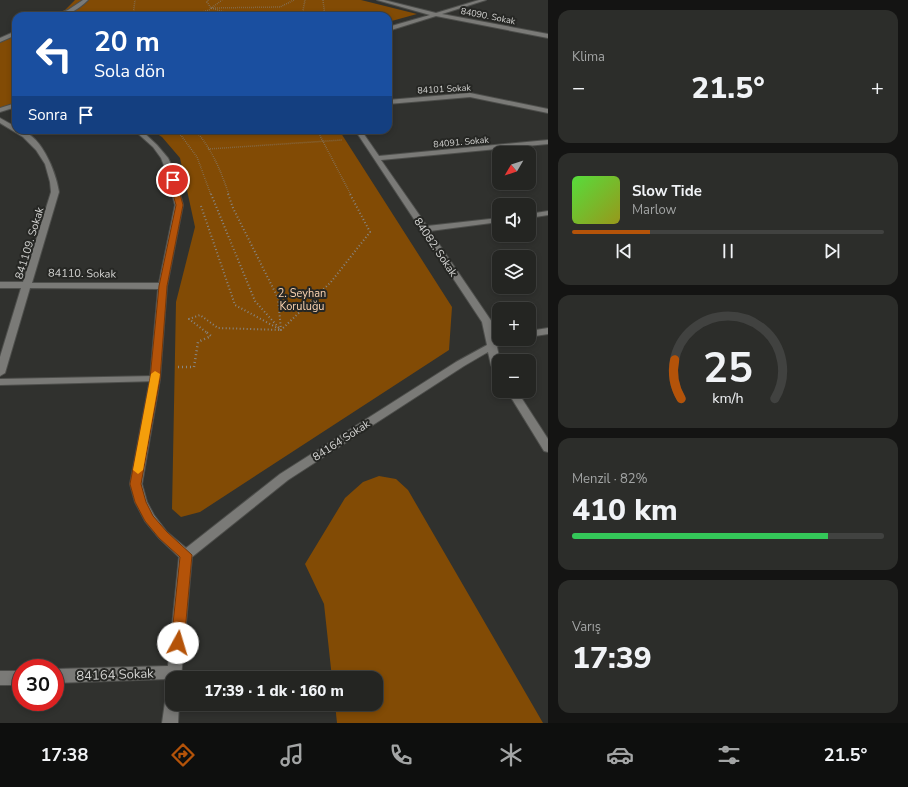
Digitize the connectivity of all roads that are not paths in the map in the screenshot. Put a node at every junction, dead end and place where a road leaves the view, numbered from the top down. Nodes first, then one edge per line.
1 (86, 0) edge
2 (379, 0) edge
3 (484, 0) edge
4 (67, 12) edge
5 (436, 14) junction
6 (392, 28) edge
7 (12, 35) edge
8 (548, 36) edge
9 (0, 40) edge
10 (392, 102) edge
11 (12, 106) edge
12 (0, 110) edge
13 (548, 111) edge
14 (0, 120) edge
15 (12, 128) edge
16 (21, 134) edge
17 (142, 134) edge
18 (361, 134) edge
19 (548, 142) edge
20 (376, 158) junction
21 (548, 213) edge
22 (536, 215) edge
23 (492, 221) edge
24 (425, 229) junction
25 (28, 284) junction
26 (0, 285) edge
27 (163, 286) junction
28 (548, 331) edge
29 (536, 333) edge
30 (491, 346) junction
31 (493, 354) edge
32 (0, 373) edge
33 (155, 379) junction
34 (0, 382) edge
35 (516, 398) edge
36 (548, 448) edge
37 (186, 555) junction
38 (175, 671) edge
39 (165, 675) edge
40 (64, 676) edge
41 (0, 678) edge
42 (12, 678) edge
43 (171, 711) edge
44 (170, 723) edge

1 - 4 street
2 - 5 street, 84090. Sokak
3 - 5 street
5 - 6 street
5 - 8 street, 84090. Sokak
7 - 9 street
10 - 13 street, 84101 Sokak
11 - 12 street
14 - 15 street, 841109. Sokak
16 - 25 street, 841109. Sokak
17 - 27 street
18 - 20 street, 84082. Sokak
19 - 20 street, 84091. Sokak
20 - 24 street, 84082. Sokak
21 - 22 street
23 - 24 street
24 - 30 street, 84082. Sokak
25 - 26 street, 84110. Sokak
25 - 27 street, 84110. Sokak
25 - 32 street, 841109. Sokak
27 - 33 street
28 - 29 street
30 - 31 street, 84082. Sokak
30 - 37 street, 84164 Sokak
33 - 34 street
33 - 37 street
35 - 36 street
37 - 38 street
39 - 40 street, 84164 Sokak
41 - 42 street
43 - 44 street

